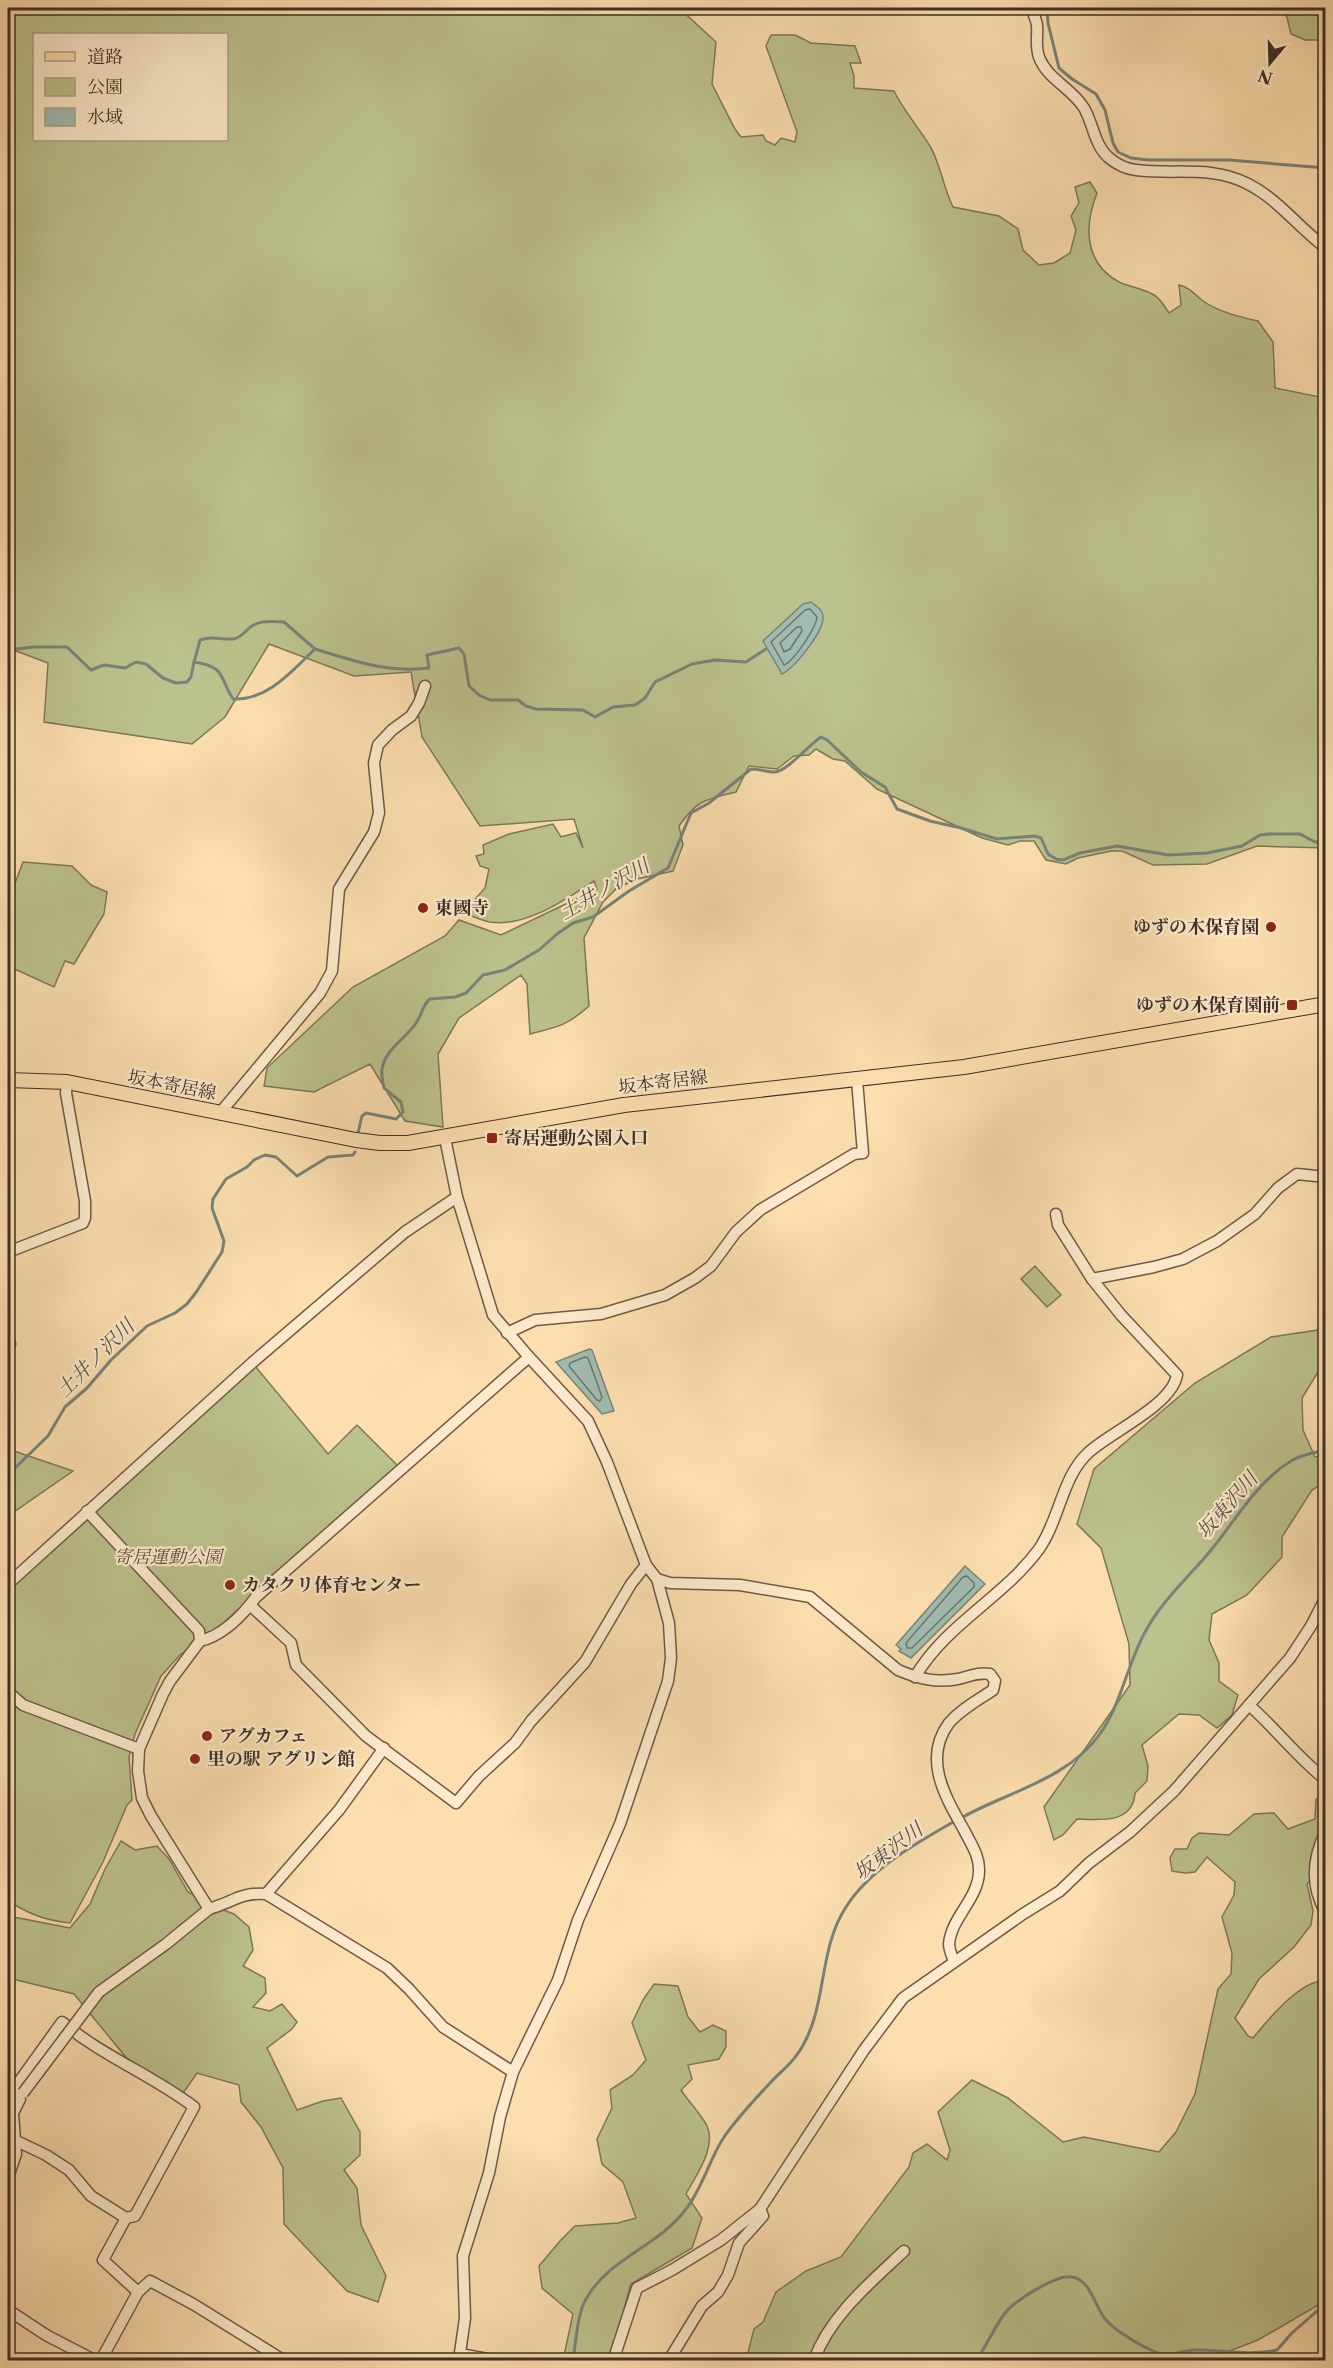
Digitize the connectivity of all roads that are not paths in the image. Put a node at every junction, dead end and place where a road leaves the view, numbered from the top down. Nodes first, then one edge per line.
1 (1031, 8) edge
2 (1326, 248) edge
3 (425, 686) dead end
4 (1326, 1004) edge
5 (8, 1080) edge
6 (857, 1080) junction
7 (67, 1082) junction
8 (220, 1113) junction
9 (445, 1138) junction
10 (1326, 1177) edge
11 (457, 1197) junction
12 (1056, 1214) dead end
13 (8, 1252) edge
14 (1092, 1279) junction
15 (507, 1333) junction
16 (529, 1357) junction
17 (87, 1511) junction
18 (646, 1565) junction
19 (657, 1579) junction
20 (8, 1584) edge
21 (1326, 1597) edge
22 (250, 1605) junction
23 (200, 1641) junction
24 (915, 1677) junction
25 (8, 1692) edge
26 (1249, 1706) junction
27 (384, 1748) junction
28 (139, 1749) junction
29 (1326, 1780) edge
30 (1326, 1831) edge
31 (266, 1894) junction
32 (209, 1909) junction
33 (1326, 1913) edge
34 (954, 1961) junction
35 (513, 2072) junction
36 (17, 2103) junction
37 (11, 2139) edge
38 (8, 2176) edge
39 (760, 2209) junction
40 (126, 2218) junction
41 (904, 2251) dead end
42 (138, 2292) junction
43 (8, 2310) edge
44 (460, 2357) edge
45 (94, 2361) edge
46 (101, 2361) edge
47 (282, 2361) edge
48 (493, 2361) edge
49 (611, 2361) edge
50 (669, 2361) edge
51 (814, 2361) edge

1 - 2 street
3 - 8 street
4 - 6 main road, 坂本寄居線
5 - 7 main road, 坂本寄居線
6 - 9 main road, 坂本寄居線
6 - 15 street
7 - 8 main road, 坂本寄居線
7 - 13 street
8 - 9 main road, 坂本寄居線
9 - 11 street
10 - 14 street
11 - 15 street
11 - 17 street
12 - 14 street
14 - 24 street
15 - 16 street
16 - 18 street
16 - 22 street
17 - 20 street
17 - 23 street
18 - 19 street
18 - 27 street
19 - 24 street
19 - 35 street
21 - 26 street
22 - 23 street
22 - 27 street
23 - 28 street
24 - 34 street
25 - 28 street
26 - 29 street
26 - 34 street
27 - 31 street
28 - 32 street
30 - 33 street
31 - 32 street
31 - 35 street
32 - 36 street, bridge
34 - 39 street
35 - 44 street
36 - 37 street
36 - 40 street
37 - 38 street
37 - 40 street
39 - 49 street
39 - 50 street
40 - 42 street
41 - 51 street
42 - 46 street
42 - 47 street
43 - 45 street
44 - 48 street

